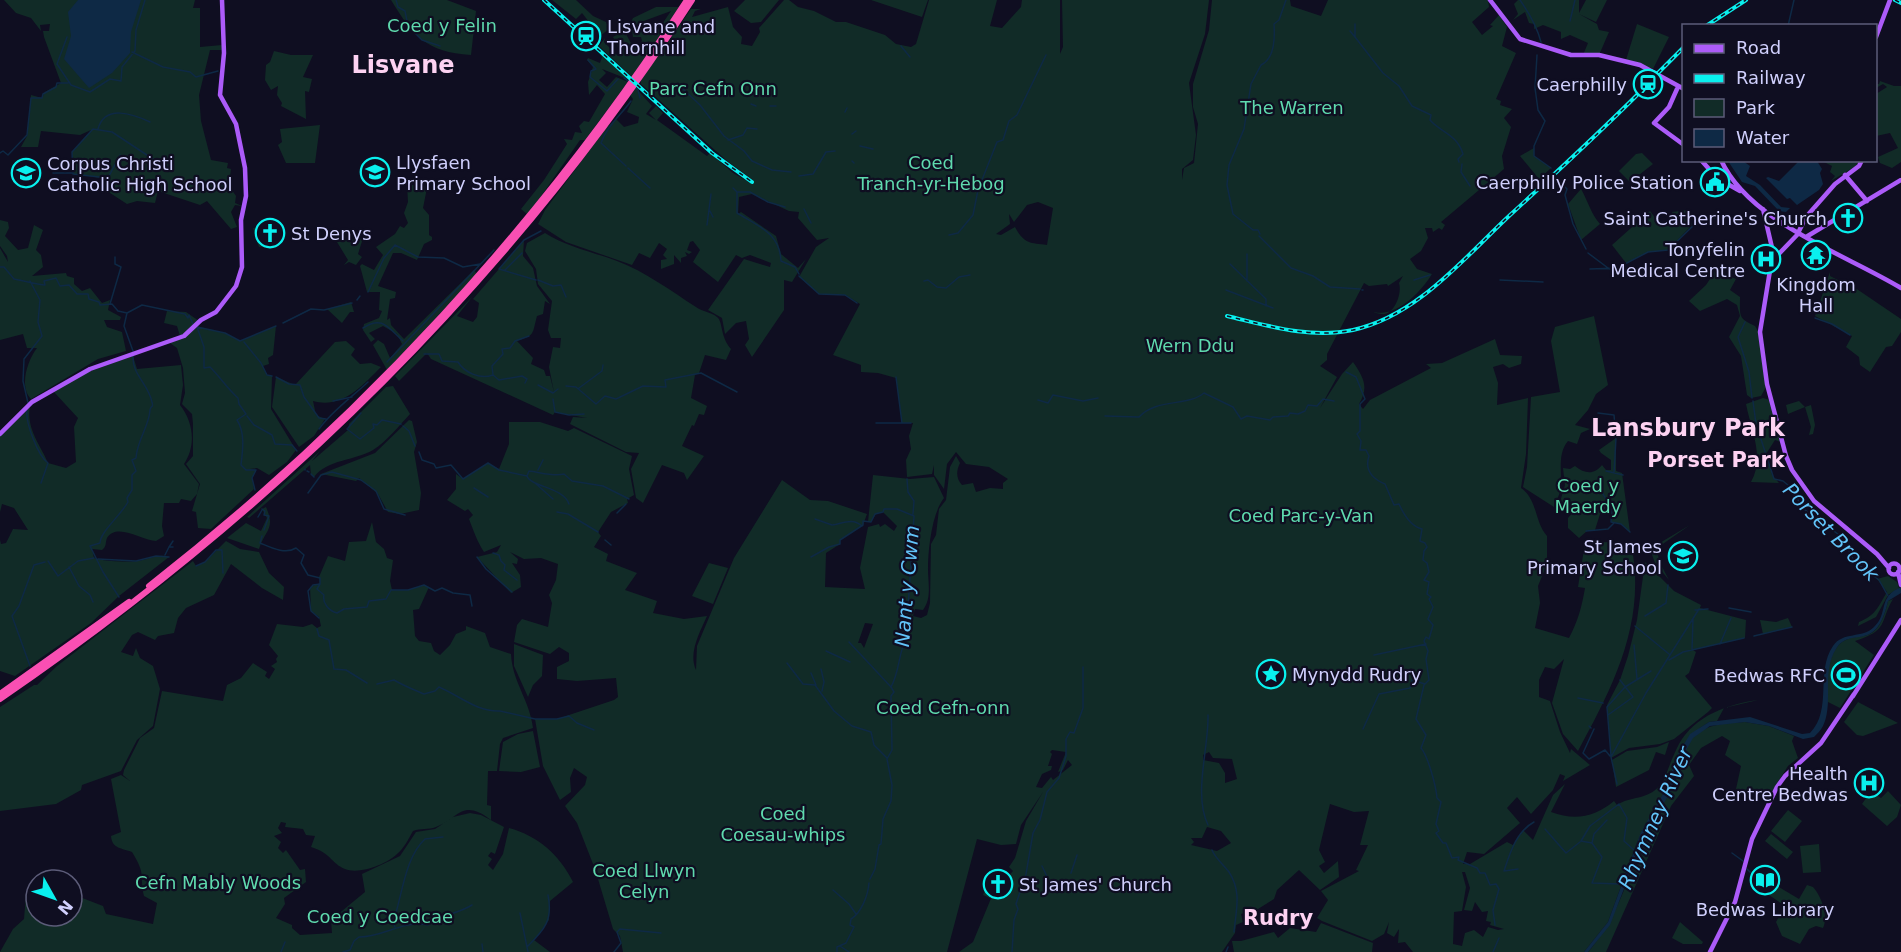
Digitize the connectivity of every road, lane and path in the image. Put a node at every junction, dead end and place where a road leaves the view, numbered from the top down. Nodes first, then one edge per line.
1 (222, 0) edge
2 (687, 0) edge
3 (692, 0) edge
4 (1490, 0) edge
5 (1890, 0) edge
6 (1877, 32) edge
7 (642, 71) junction
8 (1679, 88) edge
9 (1682, 144) edge
10 (1703, 162) edge
11 (1722, 162) edge
12 (1861, 162) edge
13 (1845, 175) junction
14 (1731, 179) junction
15 (1901, 180) edge
16 (1729, 185) junction
17 (1748, 196) junction
18 (1867, 201) junction
19 (1763, 208) junction
20 (1773, 218) junction
21 (1803, 221) junction
22 (1765, 225) junction
23 (1787, 227) junction
24 (1801, 236) junction
25 (1780, 251) junction
26 (1773, 252) junction
27 (1772, 262) junction
28 (1901, 288) edge
29 (385, 379) junction
30 (0, 434) edge
31 (1890, 566) junction
32 (1898, 570) edge
33 (1900, 584) edge
34 (1901, 620) edge
35 (0, 694) edge
36 (0, 699) edge
37 (1710, 952) edge

1 - 30 main road
2 - 7 highway
3 - 7 highway
4 - 8 main road
5 - 6 main road
7 - 29 highway
8 - 9 main road
10 - 16 main road
11 - 14 main road
12 - 13 main road
13 - 18 main road
13 - 21 main road
14 - 16 main road
14 - 17 main road
15 - 18 main road
16 - 17 main road
17 - 19 main road
18 - 24 main road
19 - 20 main road
19 - 22 main road
20 - 22 main road
20 - 23 main road
21 - 23 main road
21 - 24 main road
22 - 26 main road
23 - 24 main road
24 - 25 main road
24 - 28 main road
25 - 26 main road
25 - 27 main road
26 - 27 main road
27 - 31 main road
29 - 35 highway
29 - 36 highway
31 - 32 main road
31 - 32 main road
32 - 33 main road
34 - 37 main road

